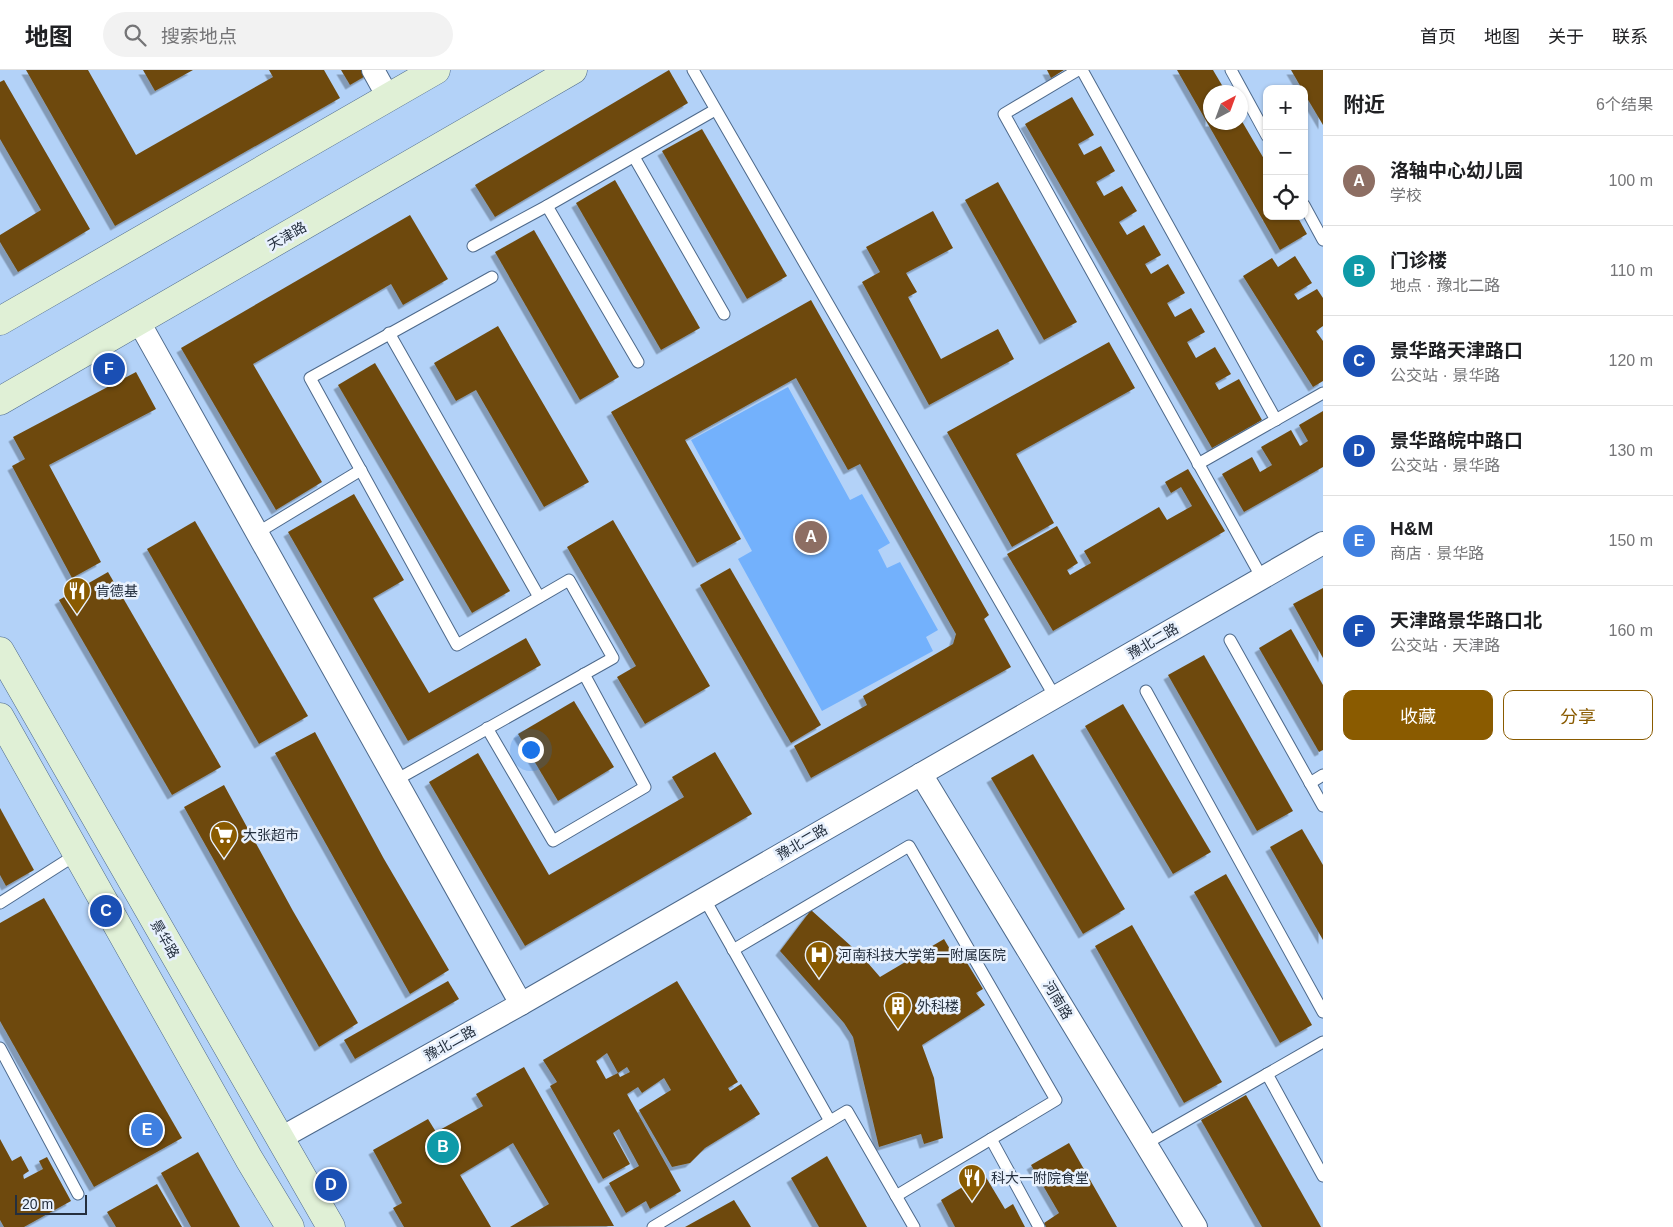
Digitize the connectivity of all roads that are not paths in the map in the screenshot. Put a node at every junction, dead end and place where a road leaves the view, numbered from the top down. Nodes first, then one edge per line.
1 (373, 70) edge
2 (436, 70) edge
3 (573, 70) edge
4 (693, 70) edge
5 (1080, 70) edge
6 (1231, 70) edge
7 (388, 97) junction
8 (715, 110) junction
9 (1264, 130) edge
10 (634, 157) junction
11 (547, 206) junction
12 (1308, 212) edge
13 (1323, 240) edge
14 (473, 246) dead end
15 (492, 278) dead end
16 (724, 314) dead end
17 (0, 320) edge
18 (139, 322) junction
19 (390, 333) junction
20 (638, 362) dead end
21 (1323, 393) edge
22 (0, 401) edge
23 (1276, 420) junction
24 (1198, 464) junction
25 (361, 470) junction
26 (257, 533) junction
27 (1323, 543) edge
28 (1262, 578) junction
29 (539, 597) junction
30 (1230, 640) dead end
31 (0, 651) edge
32 (584, 674) junction
33 (1146, 691) dead end
34 (1055, 697) junction
35 (0, 717) edge
36 (487, 728) junction
37 (921, 774) junction
38 (1323, 775) edge
39 (396, 780) junction
40 (1310, 783) junction
41 (1323, 806) edge
42 (78, 854) junction
43 (704, 898) junction
44 (0, 902) edge
45 (733, 950) junction
46 (521, 1004) junction
47 (1323, 1012) edge
48 (1323, 1042) edge
49 (0, 1048) edge
50 (1267, 1074) junction
51 (830, 1121) junction
52 (279, 1139) junction
53 (991, 1139) junction
54 (1145, 1144) junction
55 (1323, 1176) edge
56 (78, 1194) dead end
57 (896, 1196) junction
58 (290, 1227) edge
59 (331, 1227) edge
60 (653, 1227) edge
61 (914, 1227) edge
62 (1039, 1227) edge
63 (1196, 1227) edge

1 - 7 street
2 - 7 main road
3 - 18 main road, 天津路
4 - 8 lane
5 - 23 lane
5 - 24 lane
6 - 9 lane
7 - 17 main road
8 - 10 lane
8 - 34 lane
10 - 11 lane
10 - 16 lane
11 - 14 lane
11 - 20 lane
12 - 13 lane
15 - 19 lane
18 - 22 main road, 天津路
18 - 26 street
19 - 25 lane
19 - 29 lane
21 - 23 lane
23 - 24 lane
24 - 28 lane
25 - 26 lane
25 - 29 lane
26 - 39 street
27 - 28 street, 豫北二路
28 - 34 street, 豫北二路
29 - 32 lane
30 - 40 lane
31 - 52 main road, 景华路
32 - 36 lane
32 - 36 lane
33 - 47 lane
34 - 37 street, 豫北二路
35 - 42 main road
36 - 39 lane
37 - 43 street, 豫北二路
37 - 54 street, 河南路
38 - 40 lane
39 - 46 street
40 - 41 lane
42 - 44 lane
42 - 58 main road
43 - 45 lane
43 - 46 street, 豫北二路
45 - 51 lane
45 - 53 lane
46 - 52 street, 豫北二路
48 - 50 lane
49 - 56 lane
50 - 54 lane
50 - 55 lane
51 - 57 lane
51 - 60 lane
52 - 59 main road, 景华路
53 - 57 lane
53 - 62 lane
54 - 63 street, 河南路
57 - 61 lane

